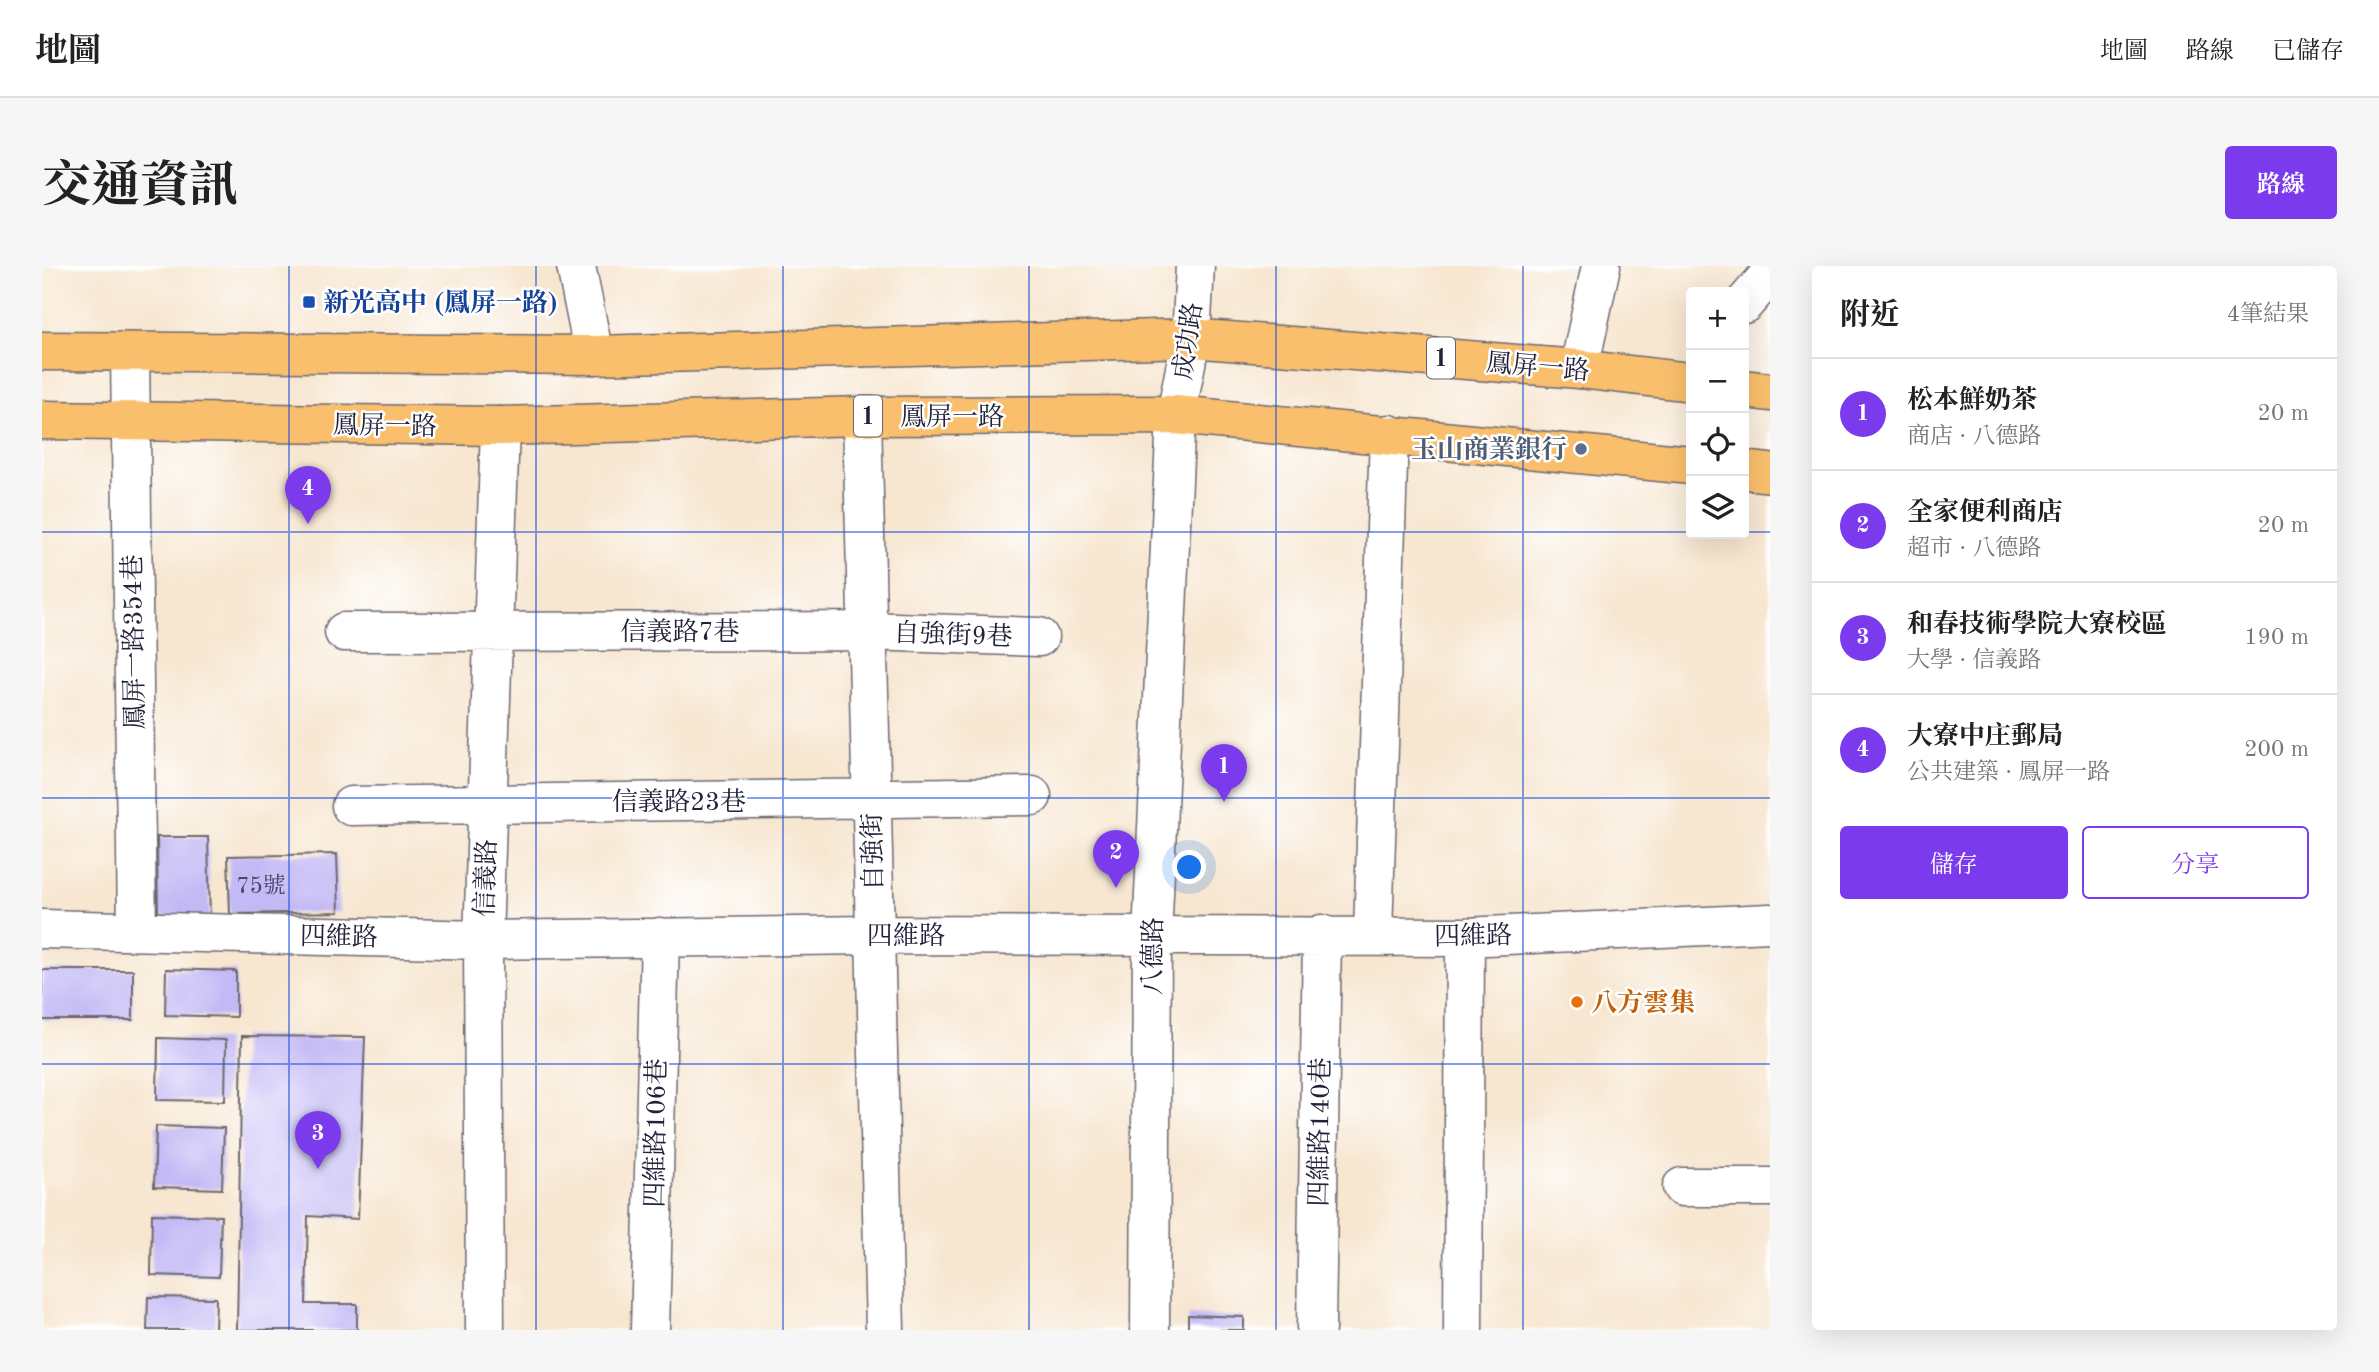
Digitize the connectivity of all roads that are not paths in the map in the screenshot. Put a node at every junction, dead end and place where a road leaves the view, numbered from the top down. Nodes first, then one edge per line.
1 (576, 266) edge
2 (1195, 266) edge
3 (1601, 266) edge
4 (1770, 274) edge
5 (1749, 298) edge
6 (1191, 338) junction
7 (42, 351) edge
8 (130, 352) junction
9 (594, 355) junction
10 (1579, 369) junction
11 (1686, 376) edge
12 (1749, 389) edge
13 (1770, 392) edge
14 (1176, 415) junction
15 (862, 416) junction
16 (42, 420) edge
17 (130, 421) junction
18 (500, 426) junction
19 (1389, 434) junction
20 (1686, 464) edge
21 (1749, 471) edge
22 (1770, 473) edge
23 (493, 630) junction
24 (867, 631) junction
25 (344, 632) dead end
26 (1039, 637) dead end
27 (1032, 796) dead end
28 (870, 800) junction
29 (488, 802) junction
30 (351, 806) dead end
31 (1770, 923) edge
32 (42, 929) edge
33 (137, 931) junction
34 (1322, 934) junction
35 (1373, 934) junction
36 (873, 935) junction
37 (660, 937) junction
38 (1152, 937) junction
39 (1465, 937) junction
40 (483, 940) junction
41 (1682, 1187) dead end
42 (1770, 1187) edge
43 (485, 1330) edge
44 (650, 1330) edge
45 (886, 1330) edge
46 (1150, 1330) edge
47 (1315, 1330) edge
48 (1463, 1330) edge

1 - 9 street
2 - 6 street, 成功路
3 - 10 street
4 - 5 street
6 - 9 main road, 鳳屏一路 / 1
6 - 10 main road, 鳳屏一路 / 1
6 - 14 street, 成功路
7 - 8 main road, 鳳屏一路 / 1
8 - 9 main road, 鳳屏一路 / 1
8 - 17 street, 鳳屏一路354巷
10 - 11 main road, 鳳屏一路 / 1
12 - 13 main road
14 - 15 main road, 鳳屏一路 / 1
14 - 19 main road, 鳳屏一路 / 1
14 - 38 street, 八德路
15 - 18 main road, 鳳屏一路 / 1
15 - 24 street, 自強街
16 - 17 main road, 鳳屏一路 / 1
17 - 18 main road, 鳳屏一路 / 1
17 - 33 street, 鳳屏一路354巷
18 - 23 street, 信義路
19 - 20 main road, 鳳屏一路 / 1
19 - 35 street
21 - 22 main road
23 - 24 street, 信義路7巷
23 - 25 street, 信義路7巷
23 - 29 street, 信義路
24 - 26 street, 自強街9巷
24 - 28 street, 自強街
27 - 28 street, 信義路23巷
28 - 29 street, 信義路23巷
28 - 36 street, 自強街
29 - 30 street, 信義路23巷
29 - 40 street, 信義路
31 - 39 street, 四維路
32 - 33 street, 四維路
33 - 40 street, 四維路
34 - 35 street, 四維路
34 - 38 street, 四維路
34 - 47 street, 四維路140巷
35 - 39 street, 四維路
36 - 37 street, 四維路
36 - 38 street, 四維路
36 - 45 street, 自強街
37 - 40 street, 四維路
37 - 44 street, 四維路106巷
38 - 46 street, 八德路
39 - 48 street
40 - 43 street, 信義路
41 - 42 street

